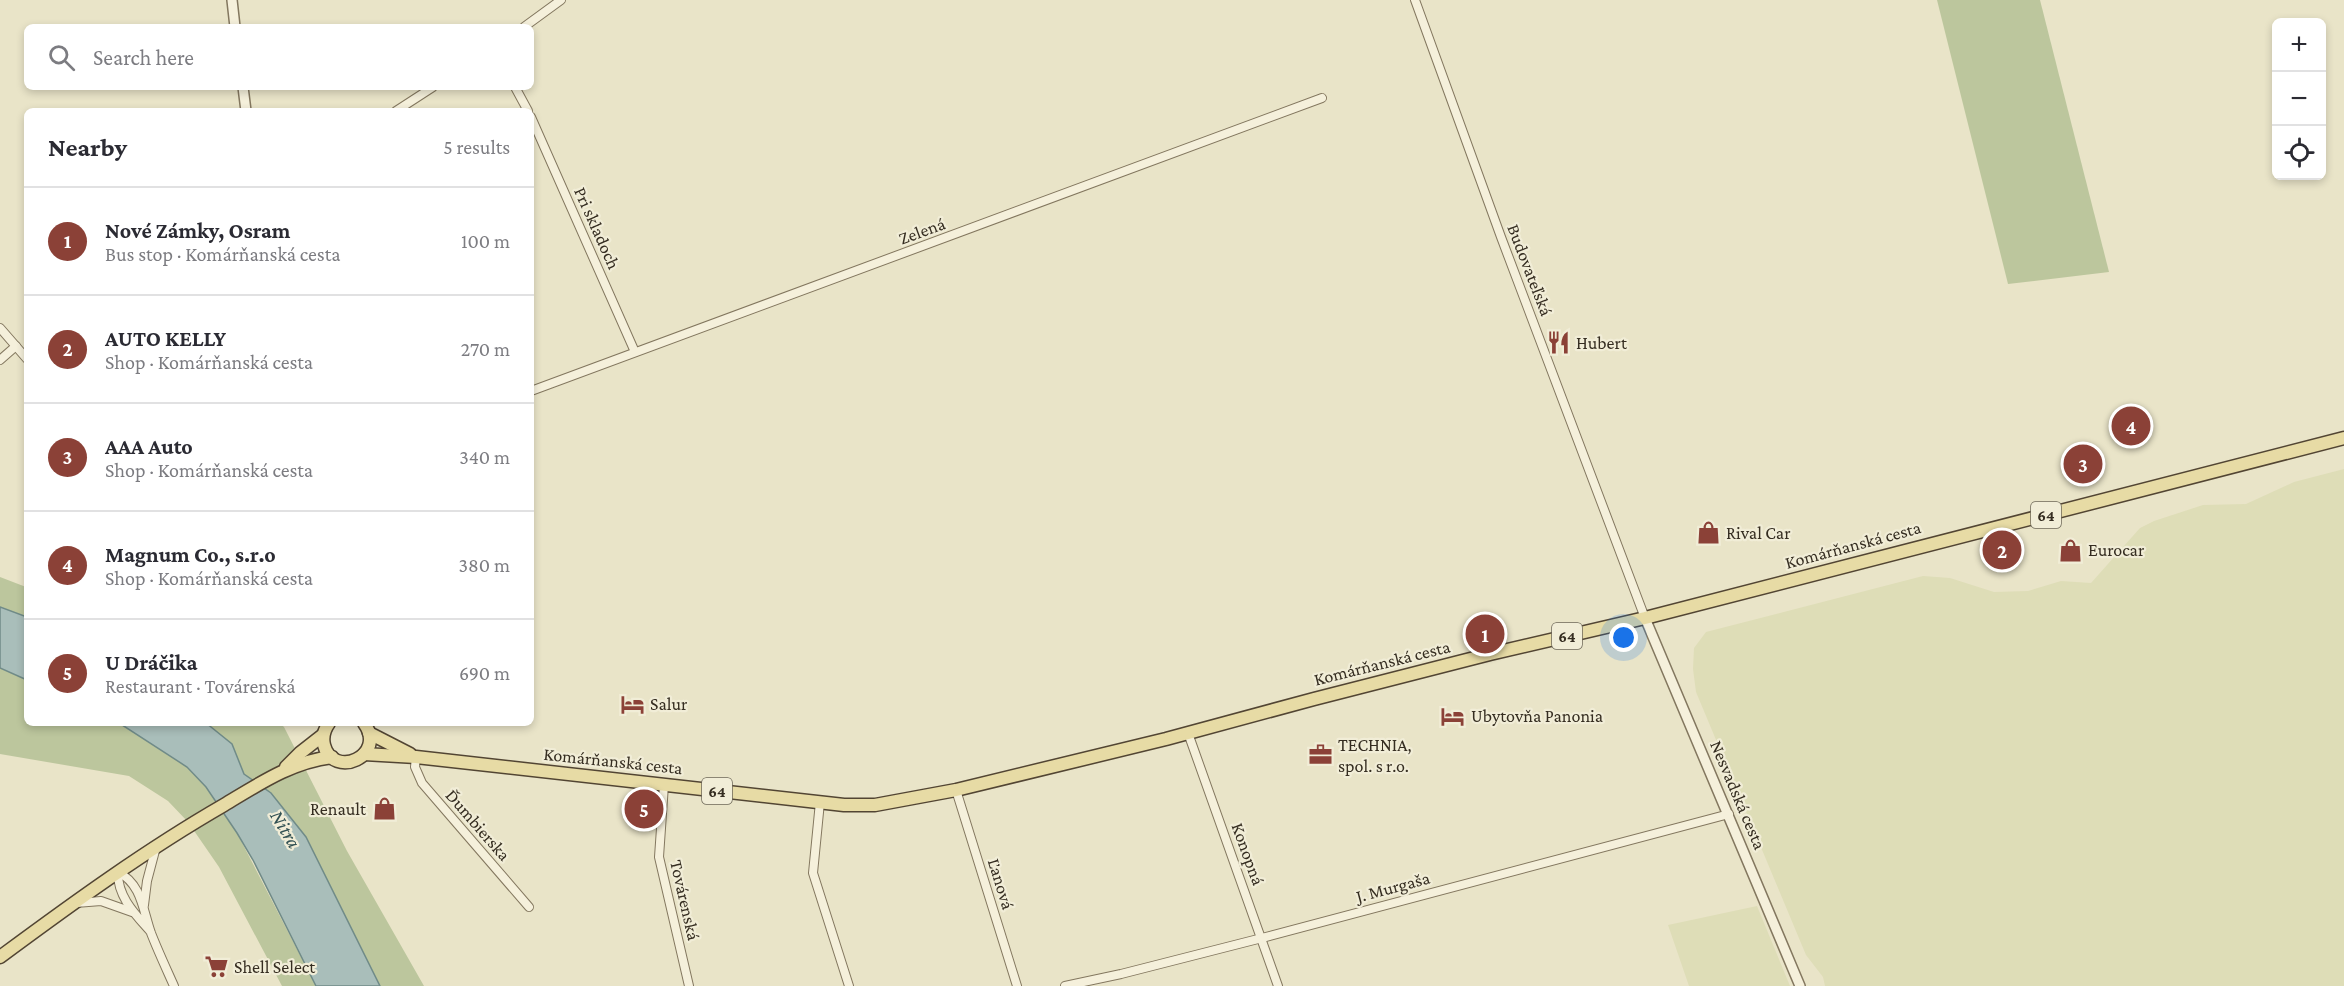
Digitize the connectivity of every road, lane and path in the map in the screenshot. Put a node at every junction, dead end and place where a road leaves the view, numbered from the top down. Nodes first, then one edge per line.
1 (232, 0) edge
2 (561, 0) edge
3 (1415, 0) edge
4 (235, 24) edge
5 (528, 24) edge
6 (243, 90) edge
7 (428, 90) edge
8 (517, 90) edge
9 (1322, 98) dead end
10 (246, 108) edge
11 (401, 108) edge
12 (526, 108) edge
13 (534, 124) edge
14 (0, 328) edge
15 (15, 346) junction
16 (634, 352) junction
17 (24, 356) edge
18 (0, 360) edge
19 (534, 390) edge
20 (2344, 438) edge
21 (1645, 618) junction
22 (328, 726) edge
23 (367, 728) edge
24 (1188, 733) junction
25 (323, 735) junction
26 (364, 754) junction
27 (332, 757) junction
28 (416, 757) junction
29 (283, 770) junction
30 (664, 785) junction
31 (956, 790) junction
32 (820, 802) junction
33 (1729, 814) junction
34 (157, 846) junction
35 (118, 872) junction
36 (72, 903) junction
37 (144, 905) junction
38 (529, 907) dead end
39 (132, 912) junction
40 (150, 931) junction
41 (1262, 938) junction
42 (0, 957) edge
43 (174, 986) edge
44 (689, 986) edge
45 (849, 986) edge
46 (1017, 986) edge
47 (1065, 986) edge
48 (1278, 986) edge
49 (1800, 986) edge

1 - 4 street
2 - 5 street
3 - 21 street, Budovateľská
6 - 10 street
7 - 11 street
8 - 12 street
9 - 16 street, Zelená
13 - 16 street, Pri skladoch
14 - 15 street
15 - 17 street
15 - 18 street
16 - 19 street, Zelená
20 - 21 main road, Komárňanská cesta / 64
21 - 24 main road, Komárňanská cesta / 64
21 - 33 street, Nesvadská cesta
22 - 25 main road, 64
23 - 26 main road, 64
23 - 28 main road, Komárňanská cesta / 64
24 - 31 main road, Komárňanská cesta / 64
24 - 41 street, Konopná
25 - 27 main road
25 - 29 main road, 64
26 - 27 main road, 64
26 - 28 main road, Komárňanská cesta / 64
27 - 29 main road, 64
28 - 30 main road, Komárňanská cesta / 64
28 - 38 street, Ďumbierska
29 - 34 main road, 64
30 - 32 main road, Komárňanská cesta / 64
30 - 44 street, Továrenská
31 - 32 main road, Komárňanská cesta / 64
31 - 46 street, Ľanová
32 - 45 street
33 - 41 street, J. Murgaša
33 - 49 street, Nesvadská cesta
34 - 35 main road, 64
34 - 37 street
35 - 36 main road, 64
35 - 37 street
35 - 39 street
36 - 39 street
36 - 42 main road, 64
37 - 40 street
39 - 40 street
40 - 43 street
41 - 47 street, J. Murgaša
41 - 48 street, Konopná

